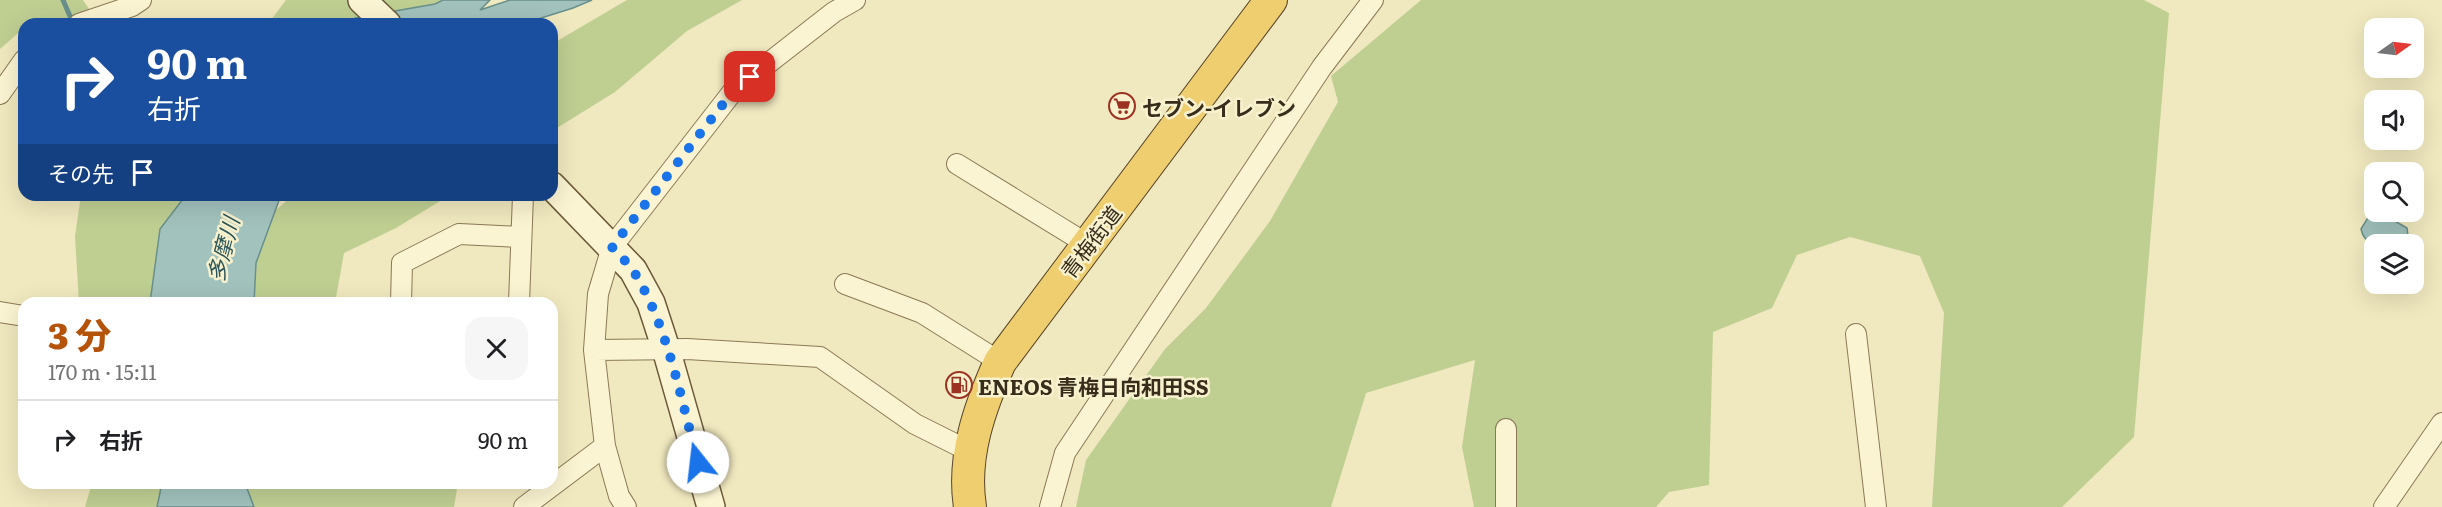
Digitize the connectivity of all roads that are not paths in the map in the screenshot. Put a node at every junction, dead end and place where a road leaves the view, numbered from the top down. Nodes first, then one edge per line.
1 (141, 0) edge
2 (362, 0) edge
3 (855, 0) edge
4 (1271, 0) edge
5 (1373, 0) edge
6 (97, 18) edge
7 (381, 18) edge
8 (18, 68) edge
9 (0, 94) edge
10 (957, 164) dead end
11 (558, 192) edge
12 (523, 201) edge
13 (521, 237) junction
14 (1087, 244) junction
15 (612, 247) junction
16 (845, 284) dead end
17 (401, 297) edge
18 (519, 297) edge
19 (0, 312) edge
20 (18, 315) edge
21 (1856, 333) dead end
22 (666, 349) junction
23 (594, 350) junction
24 (1000, 362) junction
25 (2442, 423) edge
26 (1506, 429) dead end
27 (605, 446) junction
28 (971, 452) junction
29 (558, 481) edge
30 (548, 489) edge
31 (524, 507) edge
32 (626, 507) edge
33 (711, 507) edge
34 (970, 507) edge
35 (1050, 507) edge
36 (1506, 507) edge
37 (1876, 507) edge
38 (2384, 507) edge

1 - 6 street
2 - 7 main road
3 - 15 street
4 - 14 highway, 青梅街道
5 - 35 street
8 - 9 street
10 - 14 street
11 - 15 main road
12 - 13 street
13 - 17 street
13 - 18 street
14 - 24 highway, 青梅街道
15 - 22 main road
15 - 23 street
16 - 24 street
19 - 20 street
21 - 37 street
22 - 23 street
22 - 28 street
22 - 33 main road
23 - 27 street
24 - 28 highway, 青梅街道
25 - 38 street
26 - 36 street
27 - 29 street
27 - 32 street
28 - 34 highway, 青梅街道
30 - 31 street

